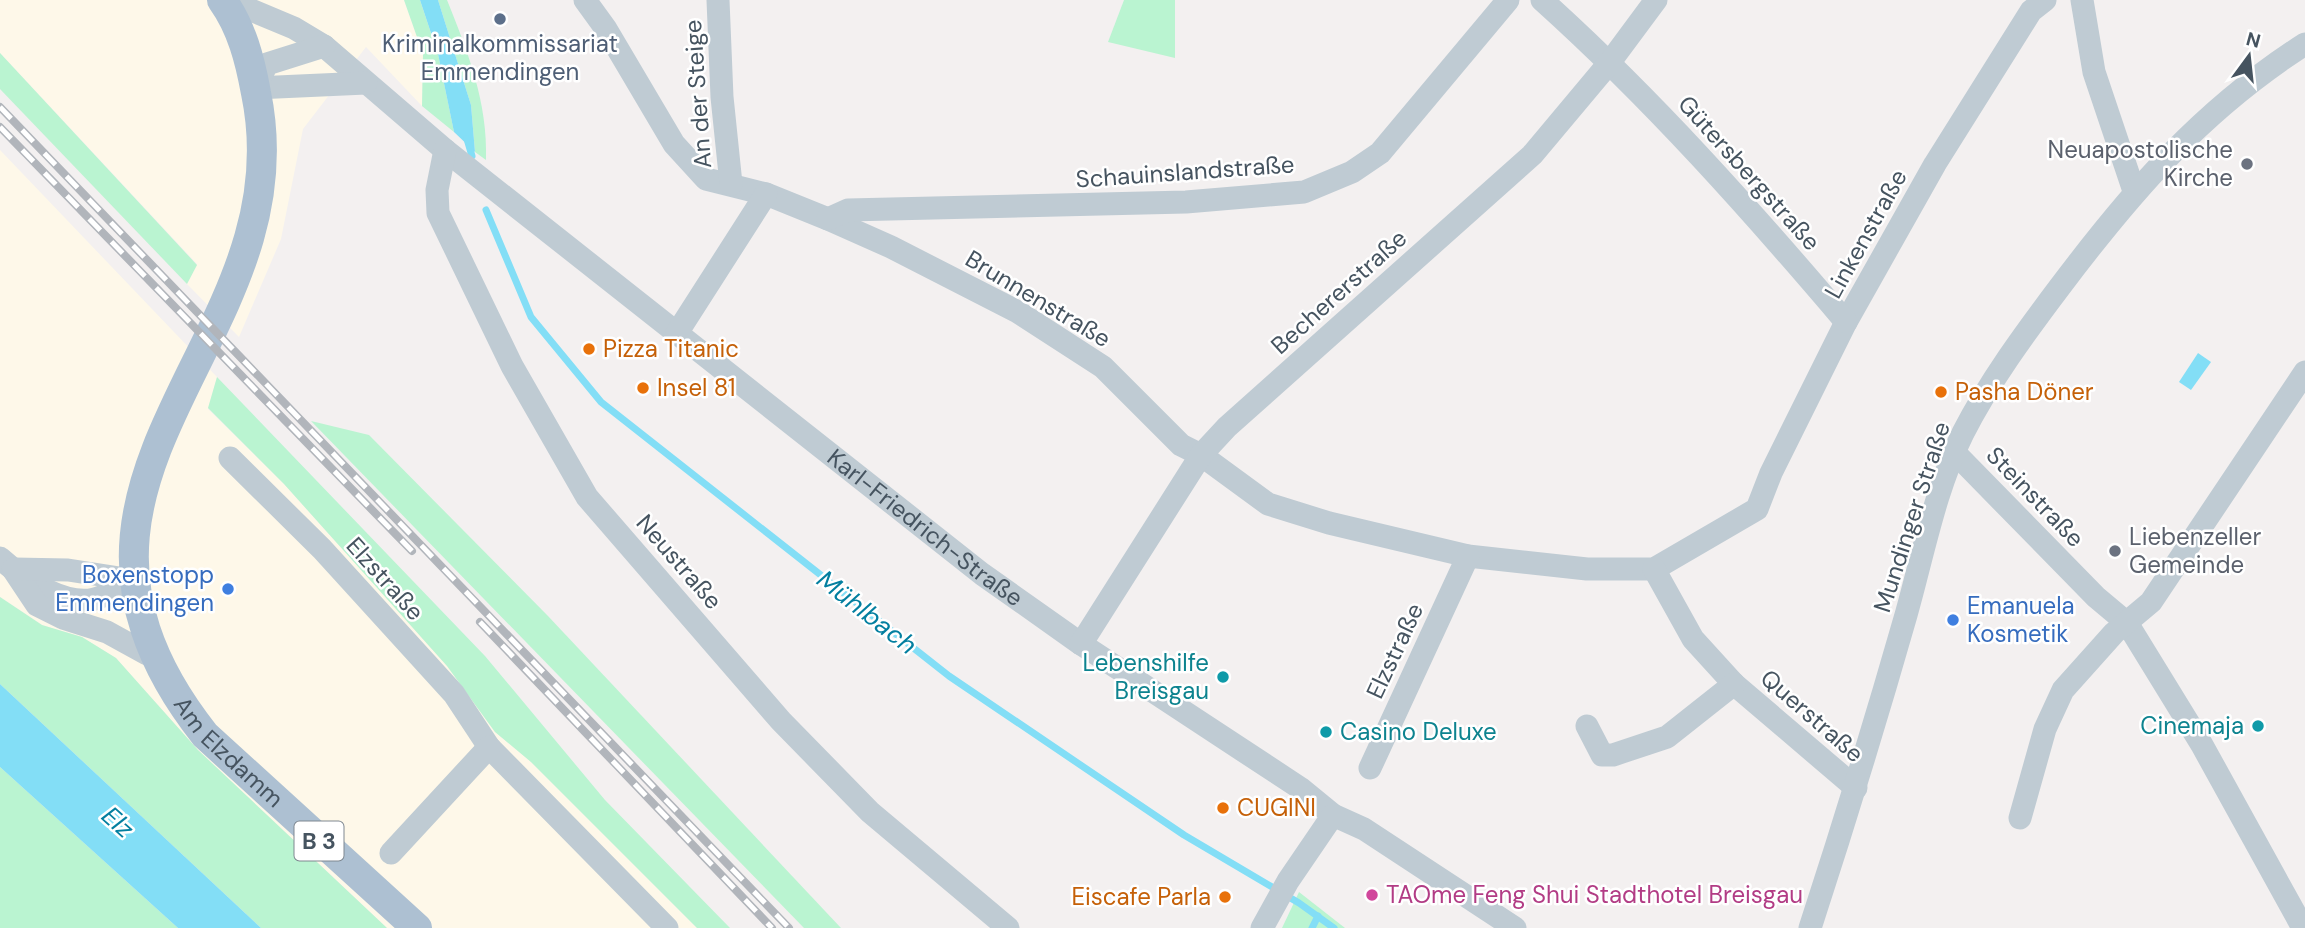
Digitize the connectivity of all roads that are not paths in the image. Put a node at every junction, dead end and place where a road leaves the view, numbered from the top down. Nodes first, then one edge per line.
1 (224, 0) edge
2 (585, 0) edge
3 (718, 0) edge
4 (1508, 0) edge
5 (1542, 0) edge
6 (1656, 0) edge
7 (2045, 0) edge
8 (2082, 0) edge
9 (2305, 44) edge
10 (324, 46) junction
11 (1610, 62) junction
12 (366, 83) junction
13 (255, 88) junction
14 (445, 150) junction
15 (731, 184) junction
16 (2134, 191) junction
17 (766, 194) junction
18 (828, 219) junction
19 (1846, 321) junction
20 (677, 333) junction
21 (2305, 372) edge
22 (1955, 453) junction
23 (1201, 455) junction
24 (230, 458) dead end
25 (1468, 556) junction
26 (6, 564) edge
27 (1654, 569) junction
28 (125, 579) junction
29 (2127, 623) junction
30 (1081, 643) junction
31 (147, 654) junction
32 (1734, 684) junction
33 (1587, 726) dead end
34 (489, 747) junction
35 (1370, 768) dead end
36 (1856, 788) junction
37 (1333, 815) junction
38 (2020, 818) dead end
39 (391, 853) dead end
40 (417, 928) edge
41 (667, 928) edge
42 (1008, 928) edge
43 (1262, 928) edge
44 (1515, 928) edge
45 (1810, 928) edge
46 (2303, 928) edge

1 - 10 street, Karl-Friedrich-Straße
1 - 13 main road, B 3
2 - 15 street, Brunnenstraße
3 - 15 street, An der Steige
4 - 18 street, Schauinslandstraße
5 - 11 street
6 - 11 street, Bechererstraße
7 - 19 street, Linkenstraße
8 - 16 street
9 - 16 street, Mundinger Straße
10 - 12 street, Karl-Friedrich-Straße
10 - 13 street
11 - 19 street, Gütersbergstraße
11 - 23 street, Bechererstraße
12 - 13 street
12 - 14 street, Karl-Friedrich-Straße
13 - 28 main road, Am Elzdamm / B 3
14 - 20 street, Karl-Friedrich-Straße
14 - 42 street, Neustraße
15 - 17 street, Brunnenstraße
16 - 22 street, Mundinger Straße
17 - 18 street, Brunnenstraße
17 - 20 street
18 - 23 street, Brunnenstraße
19 - 27 street, Linkenstraße
20 - 30 street, Karl-Friedrich-Straße
21 - 29 street
22 - 29 street, Steinstraße
22 - 36 street, Mundinger Straße
23 - 25 street, Brunnenstraße
23 - 30 street, Bechererstraße
24 - 34 street, Elzstraße
25 - 27 street, Brunnenstraße
25 - 35 street, Elzstraße
26 - 28 street, Am Elzdamm
26 - 31 street, Am Elzdamm
27 - 32 street, Querstraße
28 - 31 main road, Am Elzdamm / B 3
29 - 38 street
29 - 46 street, Steinstraße
30 - 37 street, Karl-Friedrich-Straße
31 - 40 main road, Am Elzdamm / B 3
32 - 33 street, Querstraße
32 - 36 street, Querstraße
34 - 39 street
34 - 41 street, Elzstraße
36 - 45 street, Mundinger Straße
37 - 43 street
37 - 44 street, Karl-Friedrich-Straße

